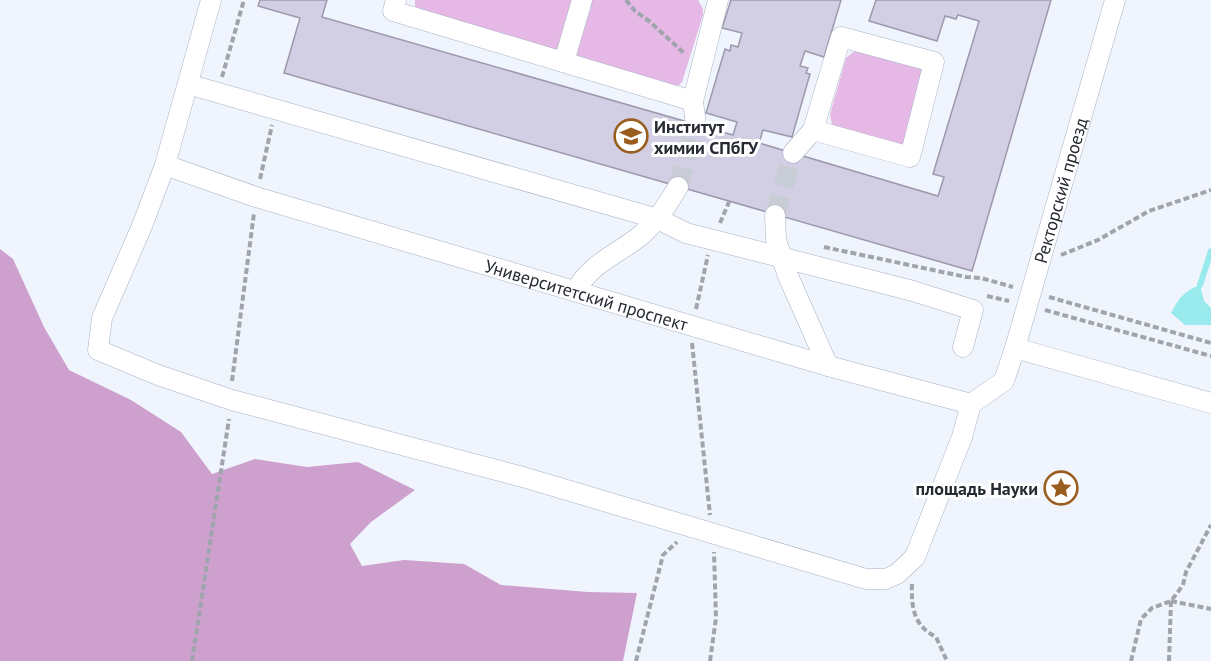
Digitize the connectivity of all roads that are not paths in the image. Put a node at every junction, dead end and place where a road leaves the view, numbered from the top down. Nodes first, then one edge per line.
1 (211, 0) edge
2 (396, 0) edge
3 (582, 0) edge
4 (718, 0) edge
5 (1115, 0) edge
6 (564, 63) junction
7 (198, 87) dead end
8 (693, 101) junction
9 (696, 125) tunnel mouth
10 (813, 130) junction
11 (793, 153) tunnel mouth
12 (165, 165) junction
13 (678, 187) tunnel mouth
14 (775, 215) tunnel mouth
15 (658, 219) junction
16 (783, 259) junction
17 (576, 291) junction
18 (963, 347) dead end
19 (1015, 348) junction
20 (828, 366) junction
21 (1211, 403) edge
22 (971, 404) junction

1 - 12 street
2 - 6 street
3 - 6 street
4 - 8 street
5 - 19 street, Ректорский проезд
6 - 8 street
7 - 15 street
8 - 9 street
10 - 10 street
10 - 11 street
12 - 17 street, Университетский проспект
12 - 22 street
13 - 15 street
14 - 16 street
15 - 16 street
15 - 17 street
16 - 18 street
16 - 20 street
17 - 20 street, Университетский проспект
19 - 21 street
19 - 22 street, Ректорский проезд
20 - 22 street, Университетский проспект

